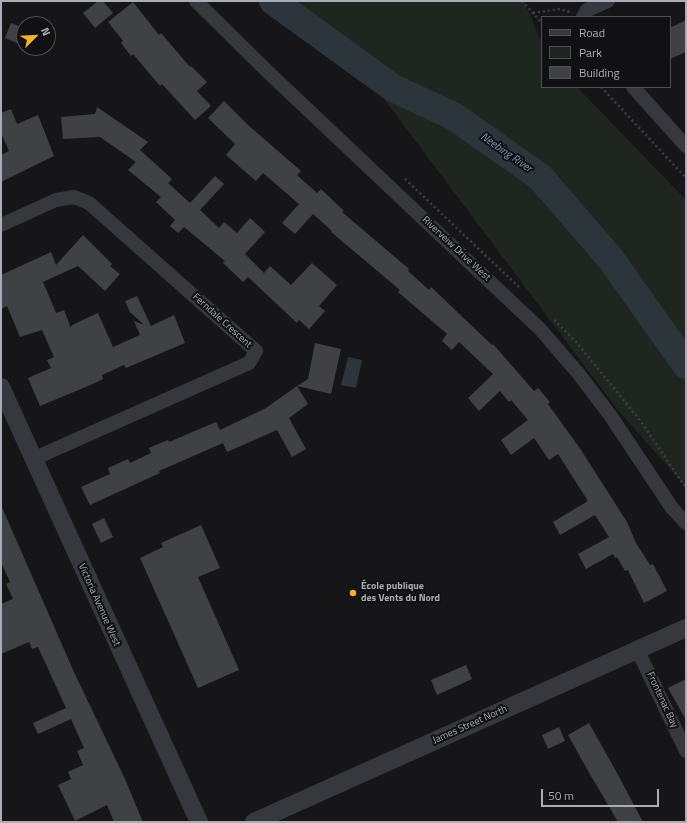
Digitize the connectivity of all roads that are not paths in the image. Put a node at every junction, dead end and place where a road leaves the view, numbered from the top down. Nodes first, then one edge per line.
1 (196, 1) edge
2 (608, 1) edge
3 (584, 16) edge
4 (634, 88) edge
5 (686, 146) edge
6 (1, 225) edge
7 (1, 387) edge
8 (33, 459) junction
9 (686, 523) edge
10 (686, 628) edge
11 (637, 649) junction
12 (686, 751) edge
13 (199, 822) edge
14 (254, 822) edge

1 - 9 street, Riverveiw Drive West
2 - 3 street
4 - 5 street
6 - 8 street, Ferndale Crescent
7 - 8 street, Victoria Avenue West
8 - 13 street, Victoria Avenue West
10 - 11 street, James Street North
11 - 12 street, Frontenac Bay
11 - 14 street, James Street North

